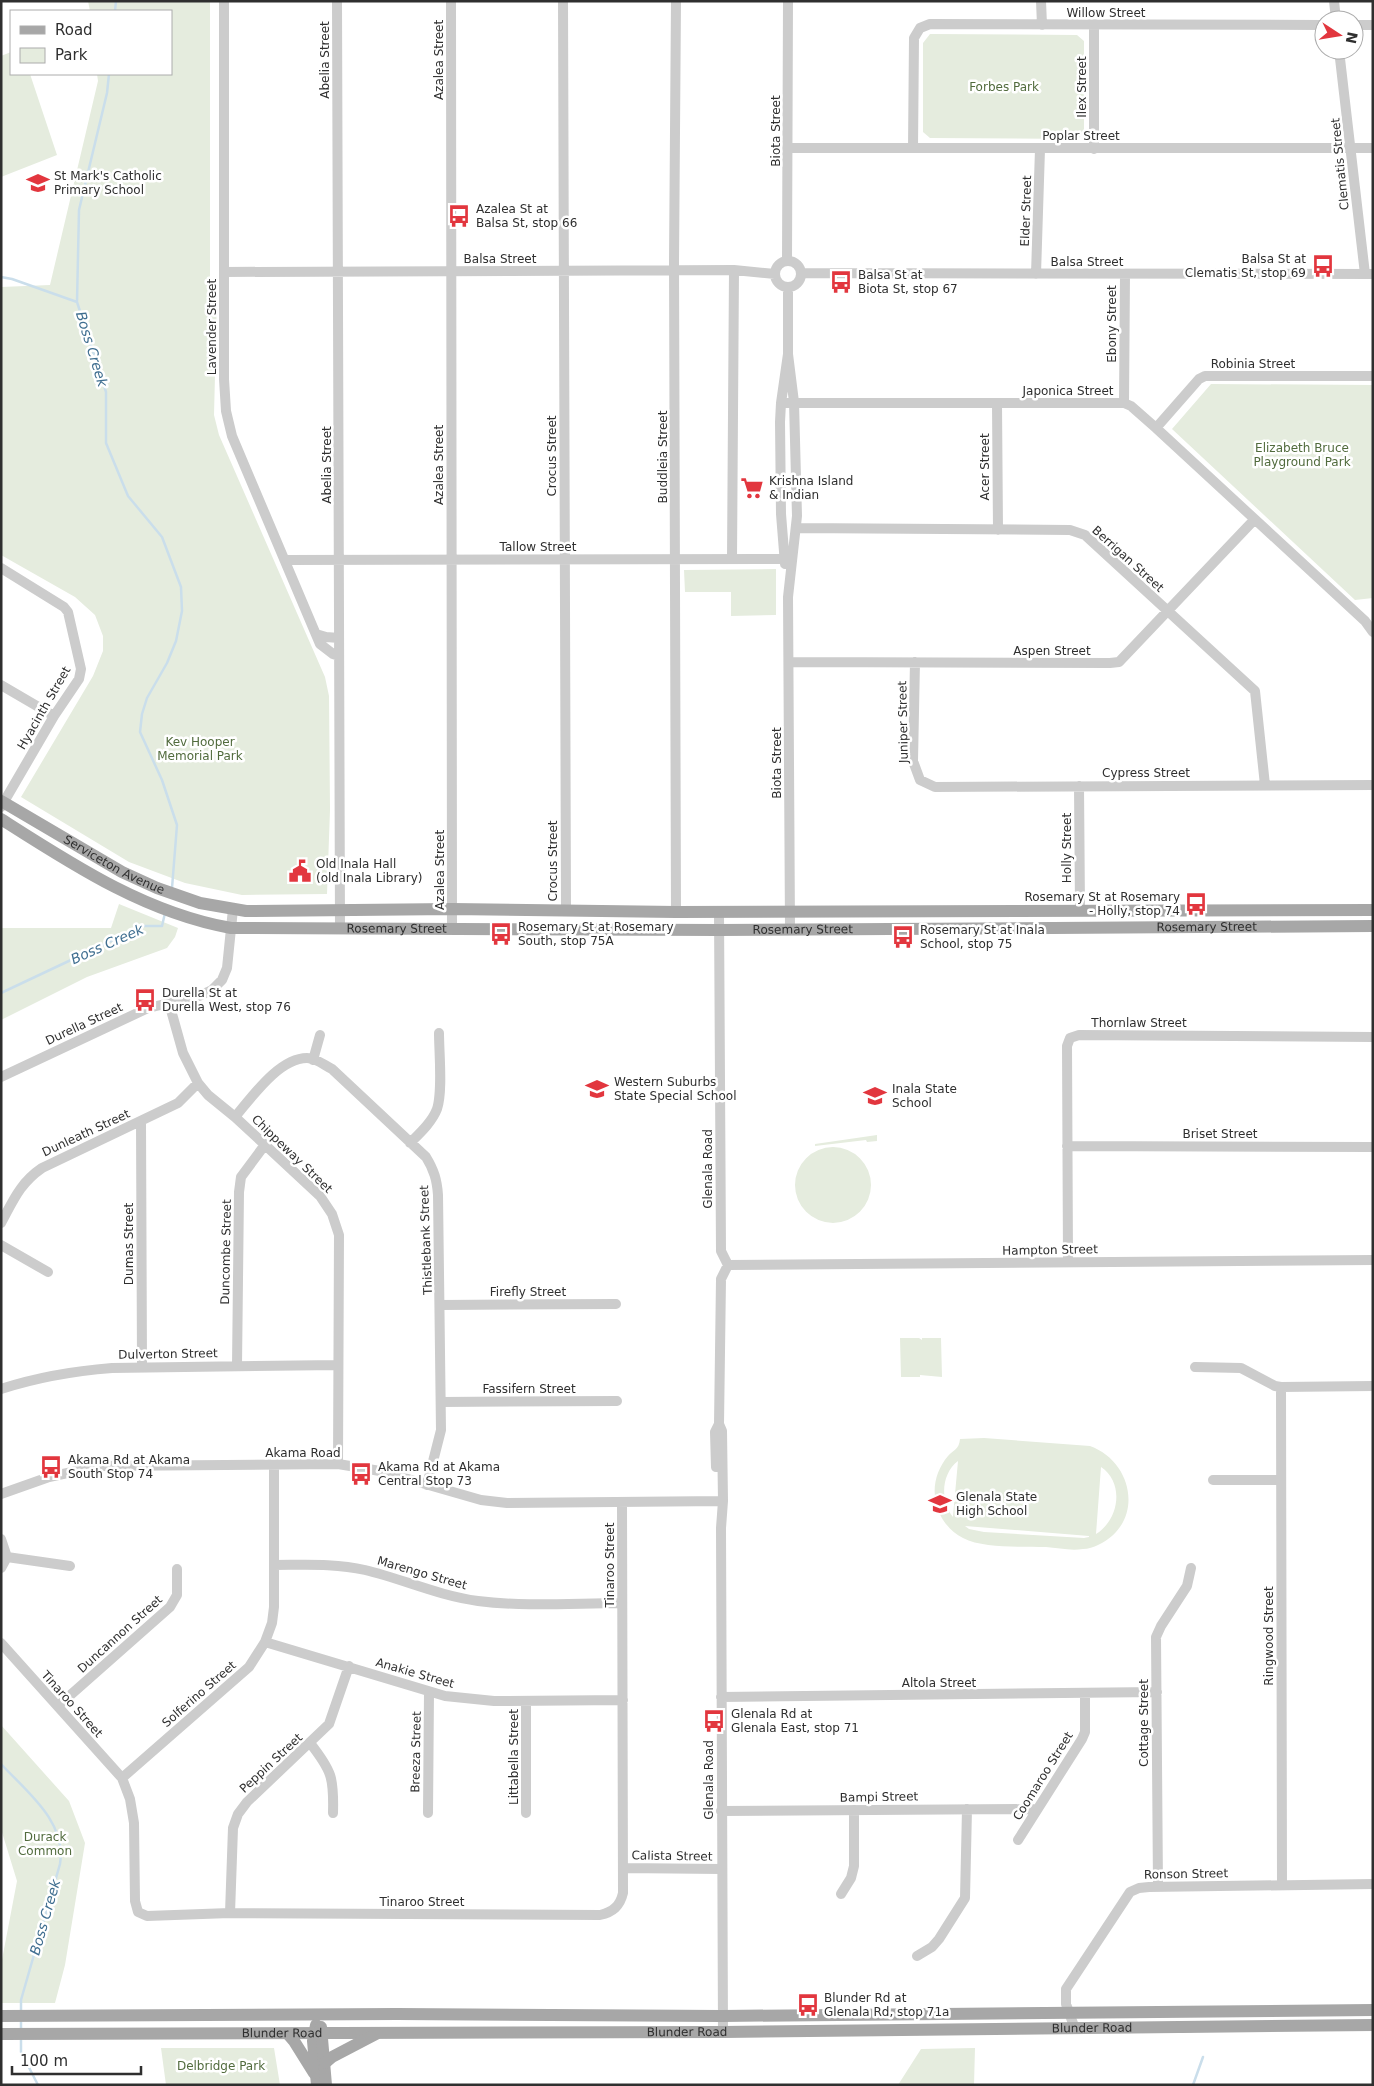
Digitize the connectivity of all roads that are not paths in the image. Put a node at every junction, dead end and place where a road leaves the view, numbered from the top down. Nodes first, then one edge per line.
1 (224, 1) edge
2 (337, 1) edge
3 (451, 1) edge
4 (563, 1) edge
5 (676, 1) edge
6 (788, 1) edge
7 (1041, 1) edge
8 (1042, 25) junction
9 (1094, 25) junction
10 (1314, 25) edge
11 (1341, 60) edge
12 (789, 148) junction
13 (912, 148) junction
14 (1351, 148) junction
15 (1373, 148) edge
16 (1040, 149) junction
17 (1094, 149) junction
18 (787, 261) junction
19 (674, 270) junction
20 (734, 270) junction
21 (339, 271) junction
22 (451, 271) junction
23 (564, 271) junction
24 (224, 272) junction
25 (801, 273) junction
26 (775, 274) junction
27 (1036, 274) junction
28 (1125, 274) junction
29 (1369, 274) edge
30 (788, 287) junction
31 (788, 354) junction
32 (1373, 376) edge
33 (794, 402) junction
34 (781, 403) junction
35 (1124, 403) junction
36 (997, 404) junction
37 (1156, 428) junction
38 (1254, 520) junction
39 (796, 528) junction
40 (998, 530) junction
41 (788, 558) junction
42 (564, 559) junction
43 (676, 559) junction
44 (732, 559) junction
45 (284, 560) junction
46 (339, 560) junction
47 (452, 560) junction
48 (1, 568) edge
49 (1167, 611) junction
50 (1372, 627) edge
51 (316, 634) junction
52 (339, 638) junction
53 (339, 656) junction
54 (789, 662) junction
55 (915, 662) junction
56 (1, 684) edge
57 (54, 716) junction
58 (920, 780) joint
59 (1265, 785) junction
60 (1079, 786) junction
61 (1373, 786) edge
62 (2, 804) edge
63 (1, 819) edge
64 (234, 909) junction
65 (340, 910) junction
66 (452, 910) junction
67 (566, 910) junction
68 (790, 910) junction
69 (1080, 910) junction
70 (1373, 910) edge
71 (676, 912) junction
72 (719, 912) junction
73 (1373, 926) edge
74 (231, 928) junction
75 (340, 928) junction
76 (452, 928) junction
77 (790, 929) junction
78 (719, 930) junction
79 (169, 1003) junction
80 (438, 1033) dead end
81 (320, 1035) dead end
82 (1373, 1037) edge
83 (313, 1060) junction
84 (1, 1077) edge
85 (198, 1083) junction
86 (235, 1117) junction
87 (141, 1121) junction
88 (410, 1143) junction
89 (264, 1146) junction
90 (1067, 1146) junction
91 (1373, 1147) edge
92 (1, 1222) edge
93 (1, 1245) edge
94 (1373, 1260) edge
95 (1068, 1262) junction
96 (728, 1265) junction
97 (48, 1272) dead end
98 (616, 1304) dead end
99 (440, 1305) junction
100 (338, 1365) junction
101 (237, 1366) junction
102 (142, 1367) junction
103 (1196, 1367) dead end
104 (1373, 1386) edge
105 (1281, 1387) junction
106 (1, 1389) edge
107 (616, 1401) dead end
108 (441, 1402) junction
109 (338, 1464) junction
110 (274, 1465) junction
111 (1213, 1480) dead end
112 (1281, 1480) junction
113 (427, 1485) junction
114 (1, 1494) edge
115 (720, 1501) junction
116 (622, 1503) junction
117 (1, 1539) edge
118 (7, 1558) junction
119 (274, 1565) junction
120 (70, 1566) dead end
121 (1, 1568) edge
122 (1191, 1568) dead end
123 (177, 1569) dead end
124 (622, 1603) junction
125 (265, 1642) junction
126 (1, 1644) edge
127 (349, 1666) junction
128 (429, 1692) junction
129 (1157, 1692) junction
130 (1085, 1694) junction
131 (721, 1697) junction
132 (623, 1700) junction
133 (526, 1701) junction
134 (58, 1706) junction
135 (310, 1743) junction
136 (122, 1778) junction
137 (967, 1809) junction
138 (1037, 1809) junction
139 (854, 1810) junction
140 (721, 1811) junction
141 (333, 1813) dead end
142 (428, 1813) dead end
143 (526, 1813) dead end
144 (1018, 1840) dead end
145 (623, 1868) junction
146 (721, 1869) junction
147 (1373, 1884) edge
148 (1282, 1885) junction
149 (1158, 1887) junction
150 (841, 1894) dead end
151 (230, 1913) junction
152 (917, 1956) dead end
153 (1373, 2010) edge
154 (1068, 2013) junction
155 (319, 2014) junction
156 (5, 2016) edge
157 (722, 2016) junction
158 (1373, 2025) edge
159 (1075, 2029) junction
160 (722, 2032) junction
161 (318, 2033) junction
162 (378, 2033) junction
163 (5, 2034) edge
164 (288, 2034) junction
165 (325, 2063) junction
166 (320, 2082) edge

1 - 24 street, Lavender Street
2 - 21 street, Abelia Street
3 - 22 street, Azalea Street
4 - 23 street, Crocus Street
5 - 19 street, Buddleia Street
6 - 12 street, Biota Street
7 - 8 street
8 - 9 street, Willow Street
8 - 13 street, Willow Street
9 - 10 street, Willow Street
9 - 17 street, Ilex Street
11 - 14 street, Clematis Street
12 - 13 street, Poplar Street
12 - 18 street, Biota Street
13 - 16 street, Poplar Street
14 - 15 street, Poplar Street
14 - 17 street, Poplar Street
14 - 29 street, Clematis Street
16 - 17 street, Poplar Street
16 - 27 street, Elder Street
18 - 25 street
18 - 26 street
19 - 20 street, Balsa Street
19 - 23 street, Balsa Street
19 - 43 street, Buddleia Street
20 - 26 street, Balsa Street
20 - 44 street
21 - 22 street, Balsa Street
21 - 24 street, Balsa Street
21 - 46 street, Abelia Street
22 - 23 street, Balsa Street
22 - 47 street, Azalea Street
23 - 42 street, Crocus Street
24 - 45 street, Lavender Street
25 - 27 street, Balsa Street
25 - 30 street
26 - 30 street
27 - 28 street, Balsa Street
28 - 29 street, Balsa Street
28 - 35 street, Ebony Street
30 - 31 street, Biota Street
31 - 33 street, Biota Street
31 - 34 street, Biota Street
32 - 37 street, Robinia Street
33 - 34 street, Japonica Street
33 - 36 street, Japonica Street
33 - 39 street, Biota Street
34 - 41 street, Biota Street
35 - 36 street, Japonica Street
35 - 37 street, Japonica Street
36 - 40 street, Acer Street
37 - 38 street, Japonica Street
38 - 49 street, Aspen Street
38 - 50 street, Japonica Street
39 - 40 street, Berrigan Street
39 - 41 street, Biota Street
40 - 49 street, Berrigan Street
41 - 44 street, Tallow Street
41 - 54 street, Biota Street
42 - 43 street, Tallow Street
42 - 47 street, Tallow Street
42 - 67 street, Crocus Street
43 - 44 street, Tallow Street
43 - 71 street, Buddleia Street
45 - 46 street, Tallow Street
45 - 51 street, Lavender Street
46 - 47 street, Tallow Street
46 - 52 street, Abelia Street
47 - 66 street, Azalea Street
48 - 57 street, Hyacinth Street
49 - 55 street, Aspen Street
49 - 59 street, Berrigan Street
51 - 52 street
51 - 53 street, Lavender Street
52 - 53 street, Abelia Street
53 - 65 street, Abelia Street
54 - 55 street, Aspen Street
54 - 68 street, Biota Street
55 - 58 street, Juniper Street
56 - 57 street
57 - 62 street, Hyacinth Street
58 - 60 street, Cypress Street
59 - 60 street, Cypress Street
59 - 61 street, Cypress Street
60 - 69 street, Holly Street
62 - 64 main road, Serviceton Avenue
63 - 74 main road, Serviceton Avenue
64 - 65 main road, Rosemary Street
64 - 74 street, Durella Street
65 - 66 main road, Rosemary Street
65 - 75 street, Abelia Street
66 - 67 main road, Rosemary Street
66 - 76 street, Azalea Street
67 - 71 main road, Rosemary Street
68 - 69 main road, Rosemary Street
68 - 72 main road, Rosemary Street
68 - 77 street, Biota Street
69 - 70 main road, Rosemary Street
71 - 72 main road, Rosemary Street
72 - 78 street, Glenala Road
73 - 77 main road, Rosemary Street
74 - 75 main road, Rosemary Street
74 - 79 street, Durella Street
75 - 76 main road, Rosemary Street
76 - 78 main road, Rosemary Street
77 - 78 main road, Rosemary Street
78 - 96 street, Glenala Road
79 - 84 street, Durella Street
79 - 85 street, Chippeway Street
80 - 88 street
81 - 83 street
82 - 90 street, Thornlaw Street
83 - 86 street
83 - 88 street, Thistlebank Street
85 - 86 street, Chippeway Street
85 - 87 street, Dunleath Street
86 - 89 street, Chippeway Street
87 - 92 street, Dunleath Street
87 - 102 street, Dumas Street
88 - 99 street, Thistlebank Street
89 - 100 street, Chippeway Street
89 - 101 street, Duncombe Street
90 - 91 street, Briset Street
90 - 95 street, Thornlaw Street
93 - 97 street
94 - 95 street, Hampton Street
95 - 96 street, Hampton Street
96 - 115 street, Glenala Road
98 - 99 street, Firefly Street
99 - 108 street, Thistlebank Street
100 - 101 street, Dulverton Street
100 - 109 street, Chippeway Street
101 - 102 street, Dulverton Street
102 - 106 street, Dulverton Street
103 - 105 street
104 - 105 street
105 - 112 street, Ringwood Street
107 - 108 street, Fassifern Street
108 - 113 street, Thistlebank Street
109 - 110 street, Akama Road
109 - 113 street, Akama Road
110 - 114 street, Akama Road
110 - 119 street, Solferino Street
111 - 112 street
112 - 148 street, Ringwood Street
113 - 116 street, Akama Road
115 - 116 street, Akama Road
115 - 131 street, Glenala Road
116 - 124 street, Tinaroo Street
117 - 118 street
118 - 120 street
118 - 121 street
119 - 124 street, Marengo Street
119 - 125 street, Solferino Street
122 - 129 street, Cottage Street
123 - 134 street, Duncannon Street
124 - 132 street, Tinaroo Street
125 - 127 street, Anakie Street
125 - 136 street, Solferino Street
126 - 134 street, Tinaroo Street
127 - 128 street, Anakie Street
127 - 135 street, Peppin Street
128 - 133 street, Anakie Street
128 - 142 street, Breeza Street
129 - 130 street, Altola Street
129 - 149 street, Cottage Street
130 - 131 street, Altola Street
130 - 138 street, Coomaroo Street
131 - 140 street, Glenala Road
132 - 133 street, Anakie Street
132 - 145 street, Tinaroo Street
133 - 143 street, Littabella Street
134 - 136 street, Tinaroo Street
135 - 141 street
135 - 151 street, Peppin Street
136 - 151 street, Tinaroo Street
137 - 138 street, Bampi Street
137 - 139 street, Bampi Street
137 - 152 street
138 - 144 street, Coomaroo Street
139 - 140 street, Bampi Street
139 - 150 street
140 - 146 street, Glenala Road
145 - 146 street, Calista Street
145 - 151 street, Tinaroo Street
146 - 157 street, Glenala Road
147 - 148 street, Ronson Street
148 - 149 street, Ronson Street
149 - 154 street, Ronson Street
153 - 154 main road, Blunder Road
154 - 157 main road, Blunder Road
154 - 159 street, Ronson Street
155 - 156 main road, Blunder Road
155 - 157 main road, Blunder Road
155 - 161 main road
157 - 160 street, Glenala Road
158 - 159 main road, Blunder Road
159 - 160 main road, Blunder Road
160 - 162 main road, Blunder Road
161 - 162 main road, Blunder Road
161 - 164 main road, Blunder Road
161 - 165 main road
161 - 166 main road
162 - 165 main road
163 - 164 main road, Blunder Road
164 - 166 main road
165 - 166 main road

